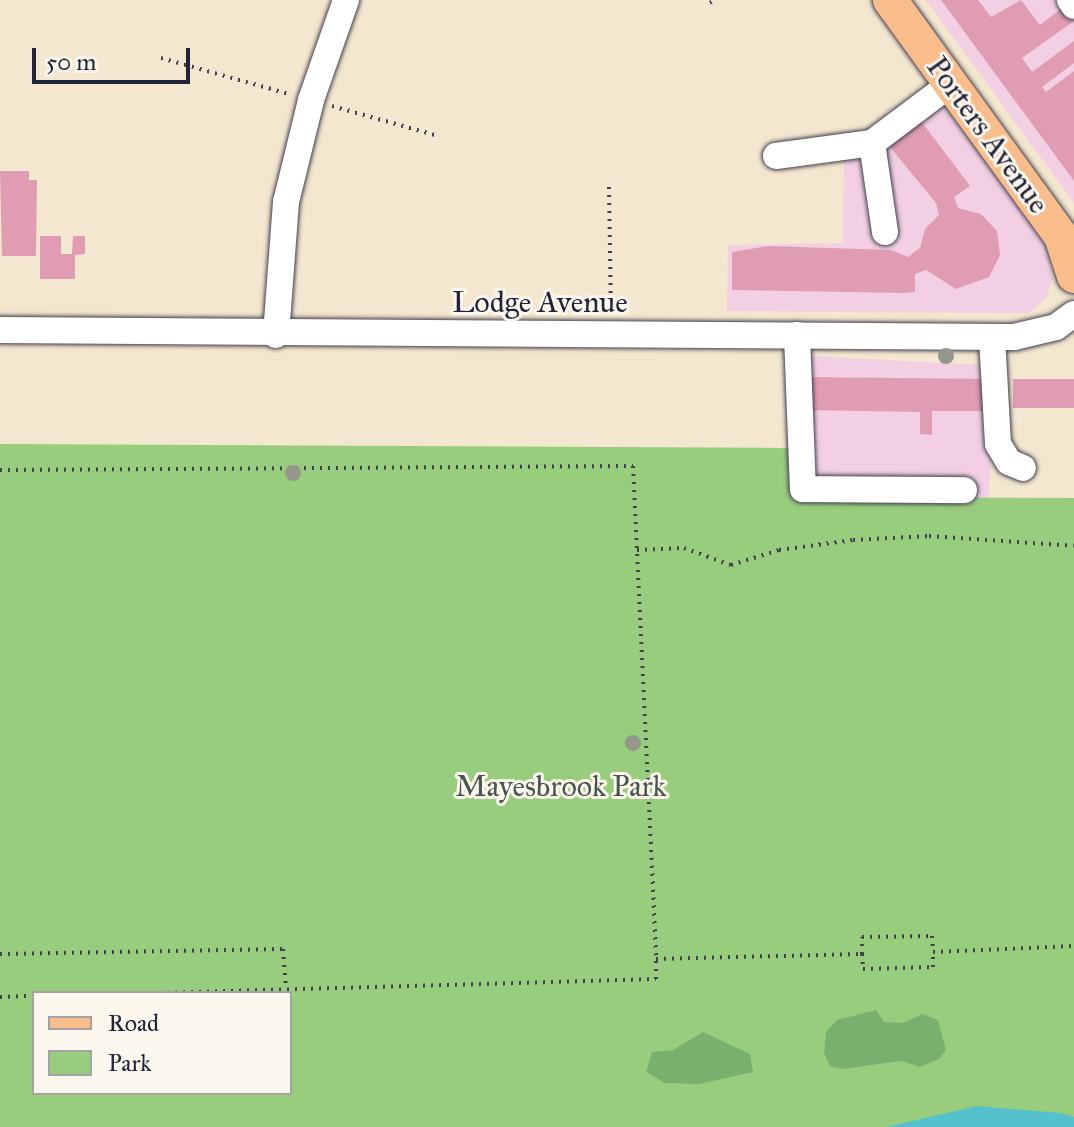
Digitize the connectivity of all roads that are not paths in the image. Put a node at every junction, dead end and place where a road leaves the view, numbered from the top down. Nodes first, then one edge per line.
1 (346, 0) edge
2 (890, 0) edge
3 (1070, 0) edge
4 (1074, 6) edge
5 (952, 83) junction
6 (872, 143) junction
7 (776, 156) dead end
8 (885, 232) dead end
9 (1074, 276) edge
10 (1074, 314) edge
11 (0, 330) edge
12 (276, 335) junction
13 (797, 335) junction
14 (992, 337) junction
15 (1023, 468) dead end
16 (964, 490) dead end

1 - 12 street
2 - 5 main road, Porters Avenue
3 - 4 street
5 - 6 street
5 - 9 main road, Porters Avenue
6 - 7 street
6 - 8 street
10 - 14 street, Lodge Avenue
11 - 12 street, Lodge Avenue
12 - 13 street, Lodge Avenue
13 - 14 street, Lodge Avenue
13 - 16 street
14 - 15 street

